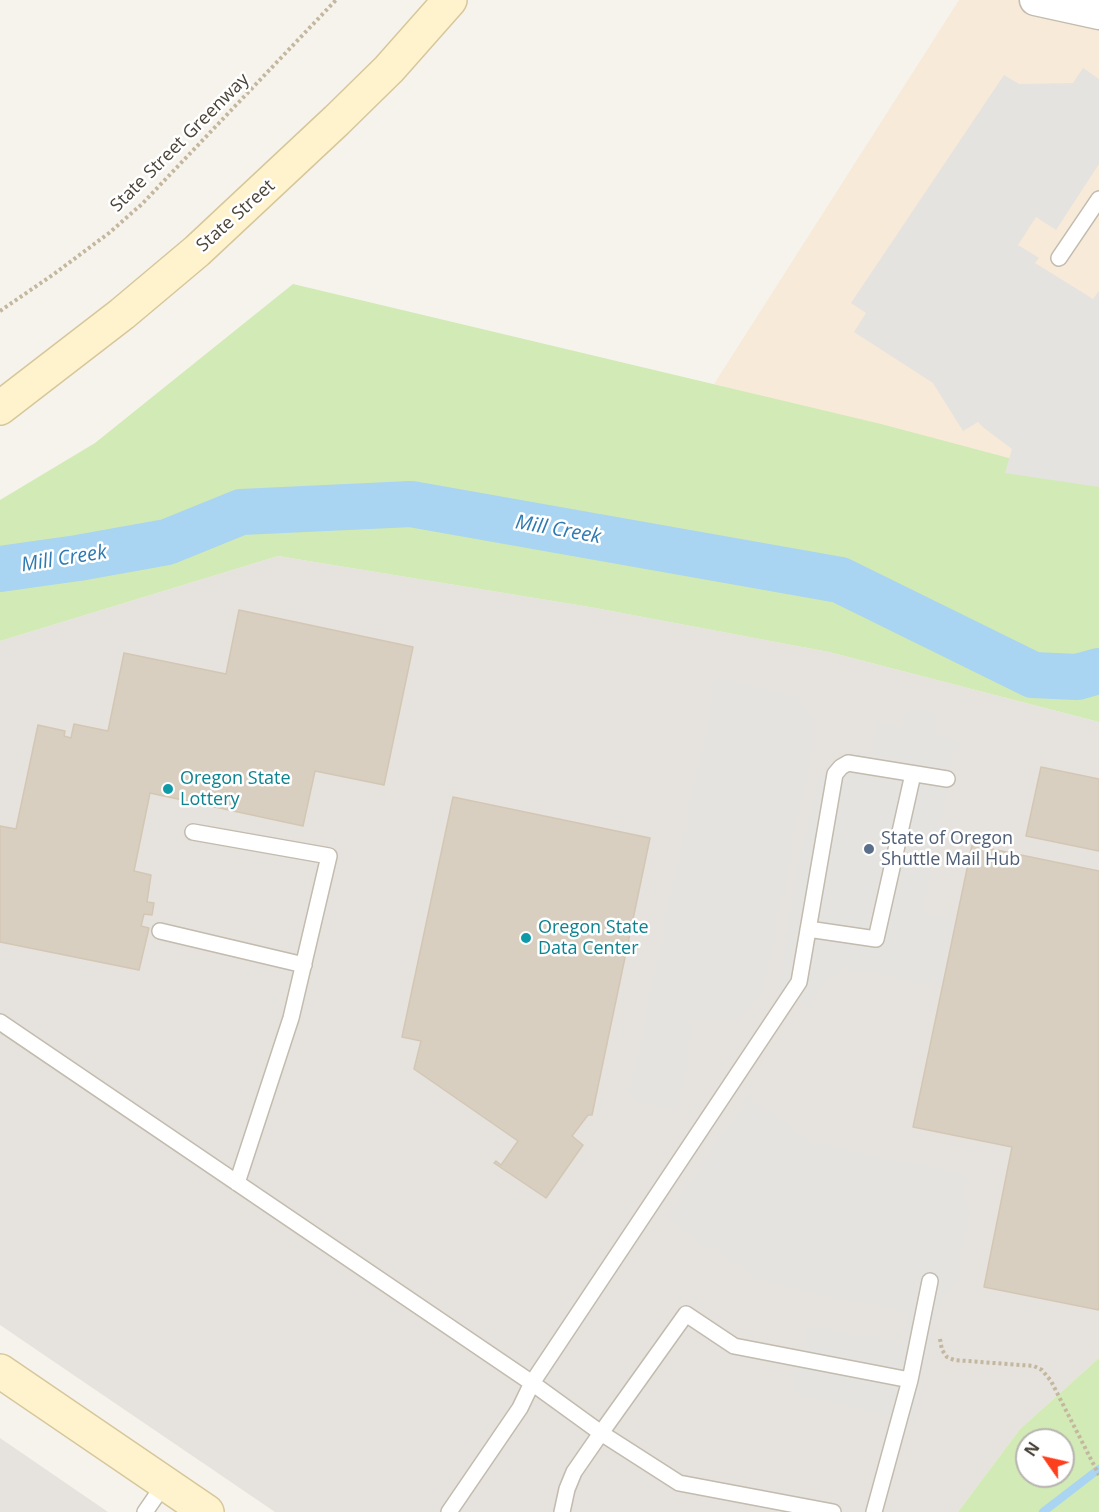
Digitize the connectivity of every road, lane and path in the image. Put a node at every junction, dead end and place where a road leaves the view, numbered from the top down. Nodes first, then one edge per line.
1 (336, 0) edge
2 (450, 0) edge
3 (1035, 0) edge
4 (1099, 14) edge
5 (1099, 199) edge
6 (1059, 258) dead end
7 (0, 311) edge
8 (2, 401) edge
9 (913, 774) junction
10 (947, 779) dead end
11 (193, 832) dead end
12 (808, 929) junction
13 (160, 931) dead end
14 (304, 965) junction
15 (0, 1022) edge
16 (237, 1183) junction
17 (930, 1281) dead end
18 (923, 1318) junction
19 (0, 1371) edge
20 (910, 1380) junction
21 (532, 1383) junction
22 (601, 1433) junction
23 (1099, 1475) edge
24 (165, 1483) junction
25 (145, 1512) edge
26 (207, 1512) edge
27 (449, 1512) edge
28 (562, 1512) edge
29 (833, 1512) edge
30 (874, 1512) edge

1 - 7 path, State Street Greenway
2 - 8 main road, State Street
3 - 4 street
5 - 6 lane
9 - 10 lane
9 - 12 lane
9 - 12 lane
11 - 14 lane
12 - 21 lane
13 - 14 lane
14 - 16 lane
15 - 16 lane
16 - 21 lane
17 - 18 lane
18 - 20 lane
18 - 23 path
19 - 24 main road
20 - 22 lane
20 - 30 lane
21 - 22 lane
21 - 27 lane
22 - 28 lane
22 - 29 lane
24 - 25 lane
24 - 26 main road

